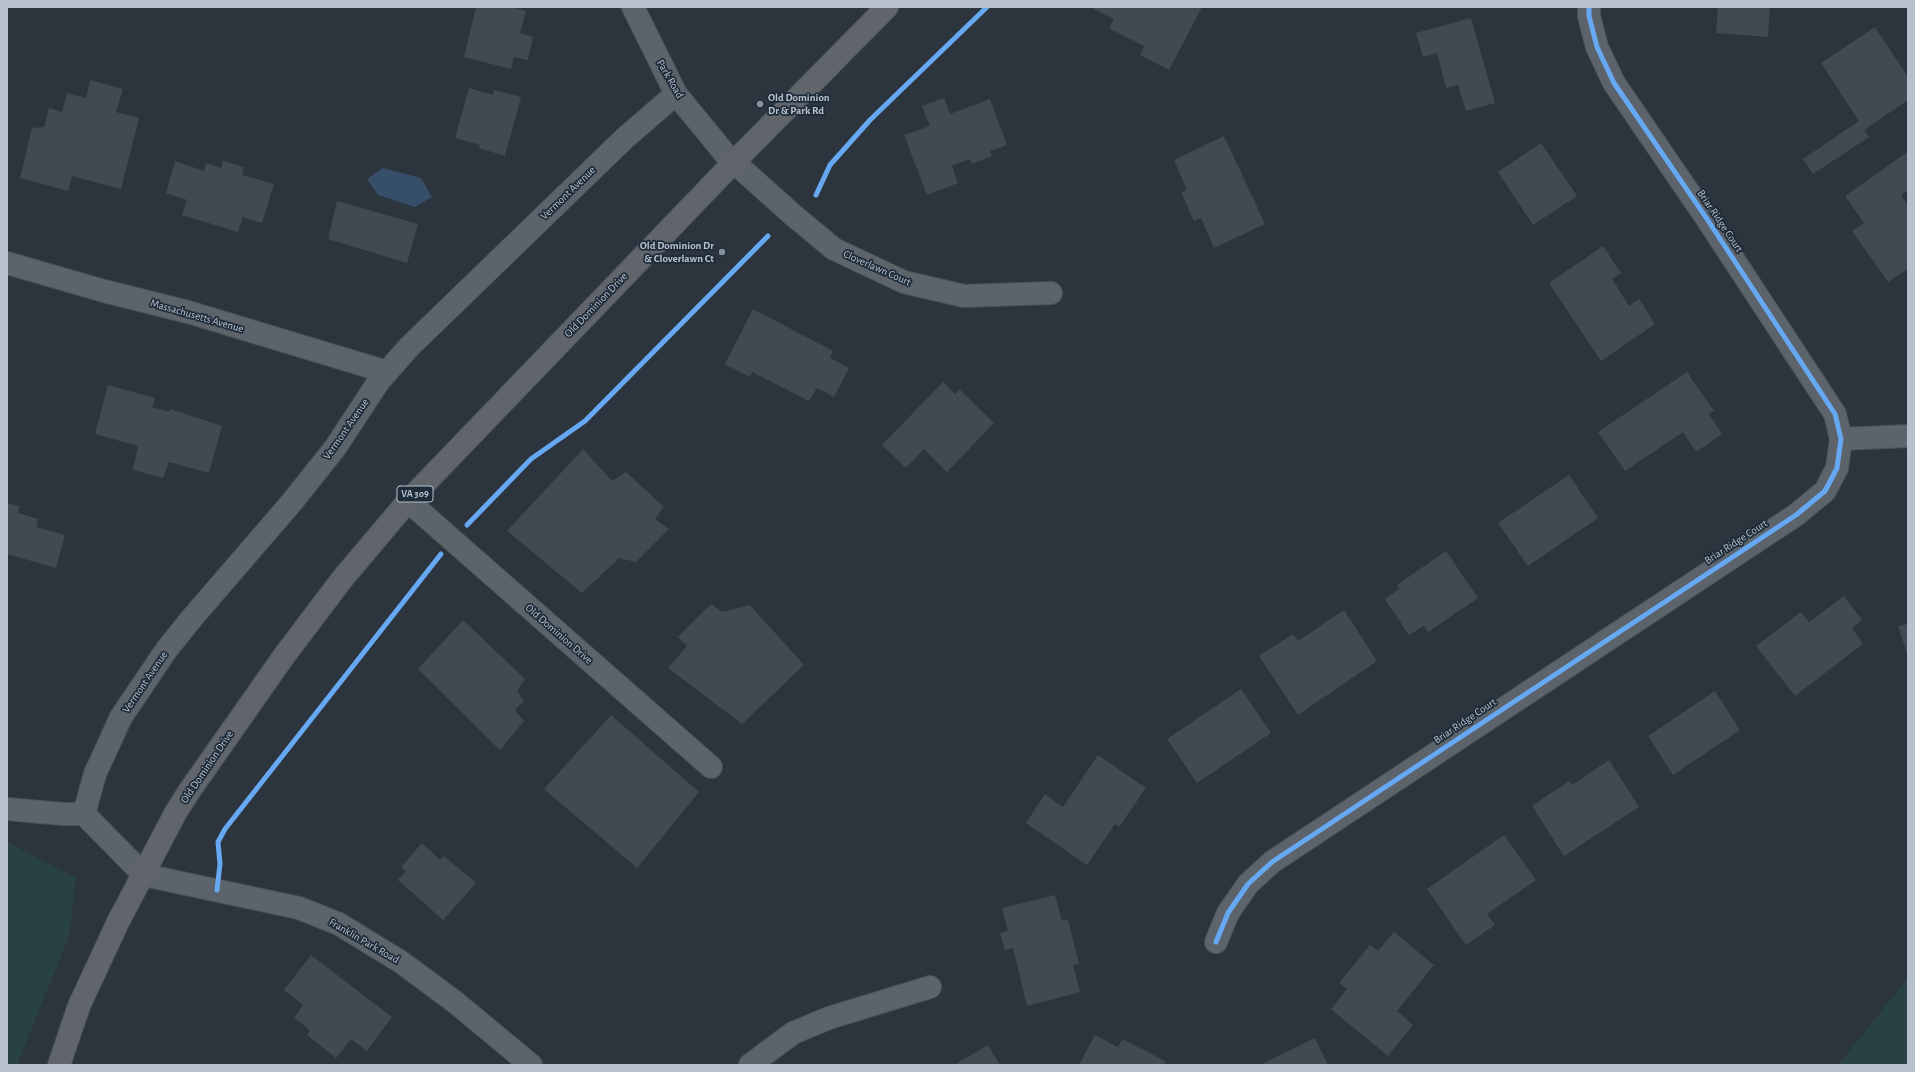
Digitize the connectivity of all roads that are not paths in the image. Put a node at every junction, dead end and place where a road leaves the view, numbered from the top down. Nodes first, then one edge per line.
1 (633, 7) edge
2 (887, 7) edge
3 (1589, 7) edge
4 (676, 94) junction
5 (733, 163) junction
6 (7, 263) edge
7 (1051, 293) dead end
8 (387, 372) junction
9 (1908, 436) edge
10 (1841, 439) junction
11 (408, 502) junction
12 (711, 767) dead end
13 (7, 809) edge
14 (84, 814) junction
15 (144, 875) junction
16 (1216, 942) dead end
17 (930, 986) dead end
18 (58, 1065) edge
19 (531, 1065) edge
20 (750, 1065) edge

1 - 4 street, Park Road
2 - 5 main road, Old Dominion Drive / VA 309
3 - 10 street, Briar Ridge Court
4 - 5 street, Park Road
4 - 8 street, Vermont Avenue
5 - 7 street, Cloverlawn Court
5 - 11 main road, Old Dominion Drive / VA 309
6 - 8 street, Massachusetts Avenue
8 - 14 street, Vermont Avenue
9 - 10 street
10 - 16 street, Briar Ridge Court
11 - 12 street, Old Dominion Drive
11 - 15 main road, Old Dominion Drive / VA 309
13 - 14 street
14 - 15 street
15 - 18 main road, Old Dominion Drive / VA 309
15 - 19 street, Franklin Park Road
17 - 20 street

